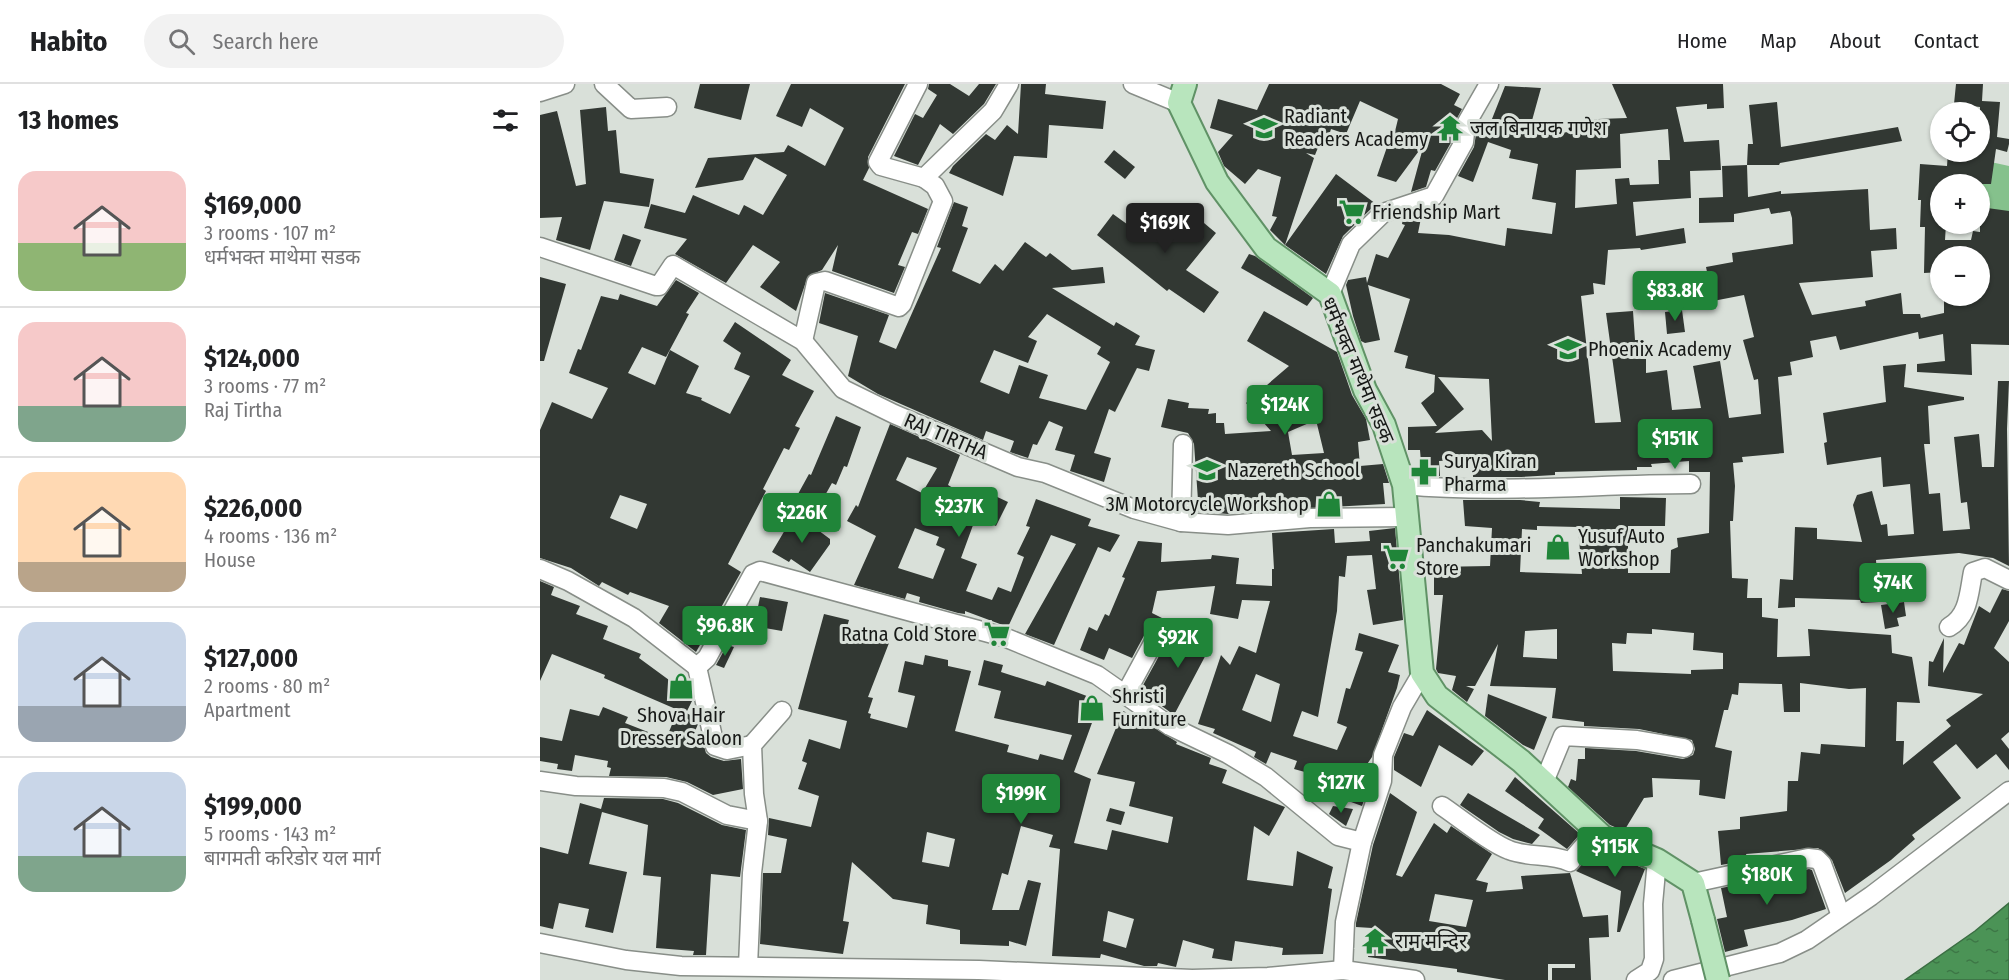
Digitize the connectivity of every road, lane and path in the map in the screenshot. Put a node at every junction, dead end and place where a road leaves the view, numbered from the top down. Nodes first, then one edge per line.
1 (565, 84) edge
2 (604, 84) edge
3 (918, 84) edge
4 (1009, 84) edge
5 (1133, 84) edge
6 (1489, 84) edge
7 (540, 92) edge
8 (1182, 94) edge
9 (667, 107) dead end
10 (924, 178) junction
11 (540, 248) edge
12 (1330, 294) junction
13 (803, 341) junction
14 (1183, 444) dead end
15 (1691, 484) dead end
16 (1404, 485) junction
17 (1406, 517) junction
18 (1181, 522) junction
19 (540, 569) edge
20 (2009, 580) edge
21 (1949, 627) dead end
22 (1157, 636) dead end
23 (697, 667) junction
24 (1422, 673) junction
25 (1125, 695) junction
26 (782, 711) dead end
27 (752, 745) junction
28 (1684, 748) dead end
29 (540, 781) edge
30 (1544, 782) junction
31 (2009, 791) edge
32 (1442, 806) dead end
33 (1584, 820) junction
34 (759, 821) junction
35 (1362, 842) junction
36 (1657, 860) junction
37 (1693, 883) junction
38 (1841, 916) junction
39 (540, 943) edge
40 (748, 966) junction
41 (1343, 970) junction
42 (1415, 980) edge
43 (1636, 980) edge
44 (1673, 980) edge
45 (1718, 980) edge

1 - 7 street
2 - 9 street
3 - 10 street
4 - 10 street
5 - 8 street
6 - 12 street
8 - 12 main road, धर्मभक्त माथेमा सडक
10 - 13 street
11 - 13 street, RAJ TIRTHA
12 - 16 main road, धर्मभक्त माथेमा सडक
13 - 18 street, RAJ TIRTHA
14 - 18 street
15 - 16 street
16 - 17 main road, धर्मभक्त माथेमा सडक
17 - 18 street, RAJ TIRTHA
17 - 24 main road, धर्मभक्त माथेमा सडक
19 - 23 street
20 - 21 street
22 - 25 street
23 - 25 street
23 - 27 street
24 - 30 main road
24 - 35 street
25 - 35 street
26 - 27 street
27 - 34 street
28 - 30 street
29 - 34 street
30 - 33 main road
31 - 38 street
32 - 33 street
33 - 36 main road
34 - 40 street
35 - 41 street
36 - 37 main road
36 - 43 street
37 - 38 street
37 - 45 main road, bridge
38 - 44 street
39 - 40 street
40 - 41 street
41 - 42 street

